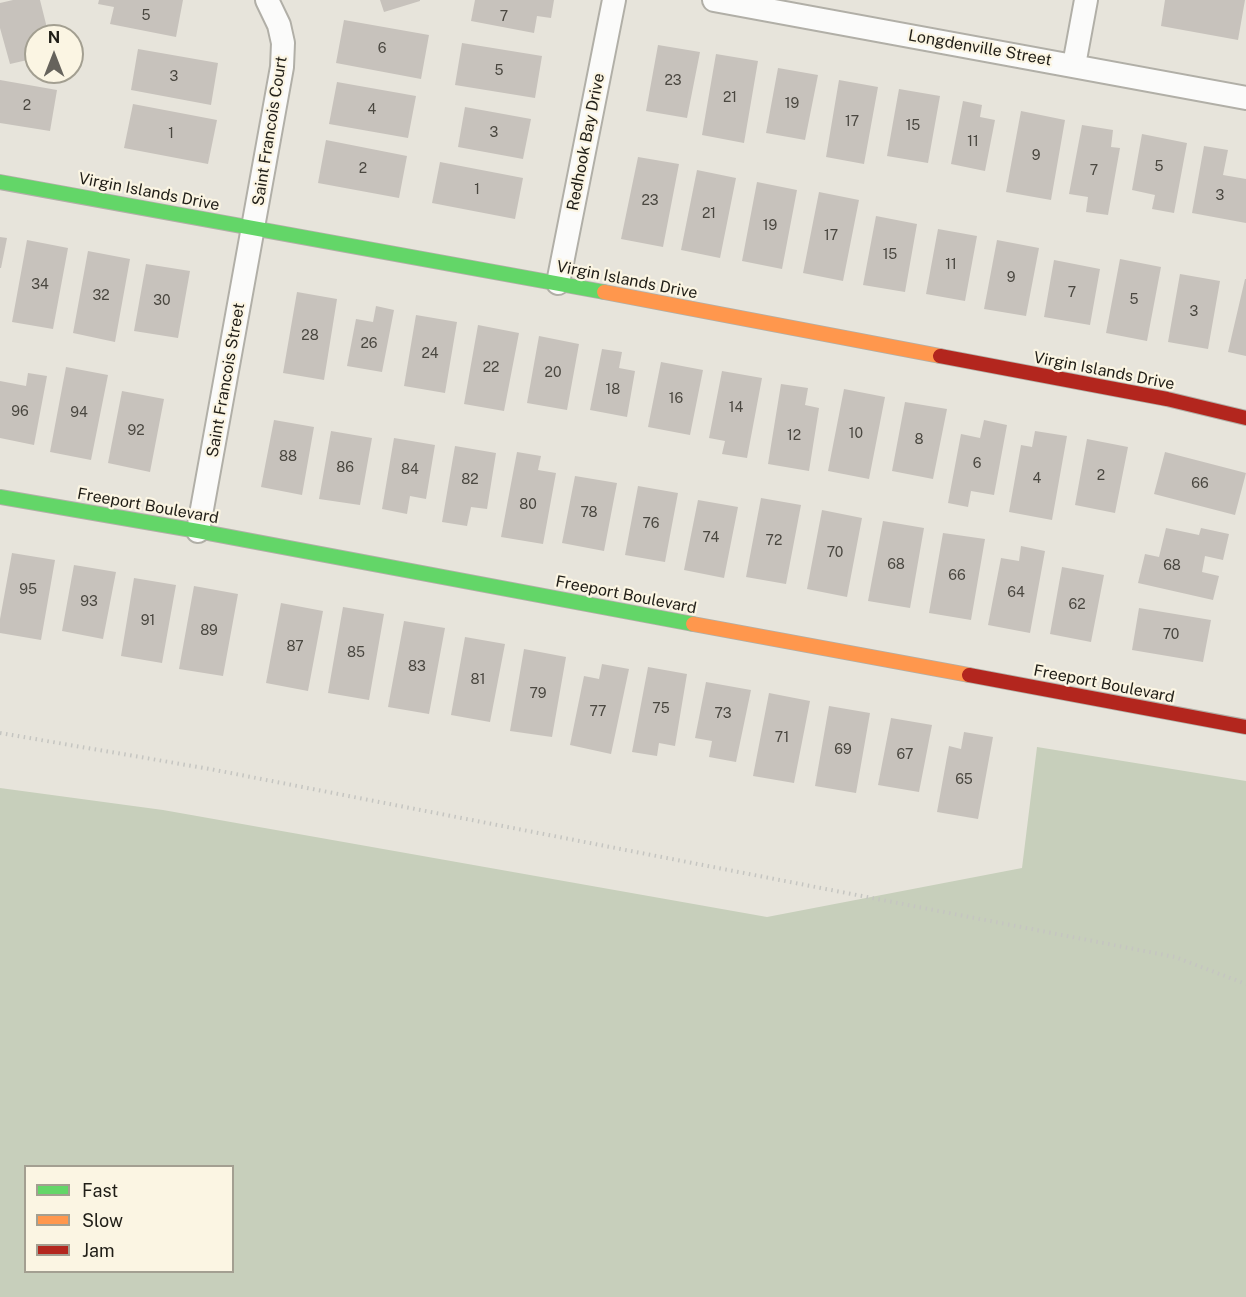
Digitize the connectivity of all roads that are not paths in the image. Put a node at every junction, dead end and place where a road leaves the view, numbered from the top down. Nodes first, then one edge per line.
1 (267, 0) edge
2 (614, 0) edge
3 (714, 0) edge
4 (1086, 0) edge
5 (1074, 65) junction
6 (1246, 98) edge
7 (0, 182) edge
8 (254, 229) junction
9 (558, 283) junction
10 (1246, 417) edge
11 (0, 497) edge
12 (198, 531) junction
13 (1246, 727) edge

1 - 8 street, Saint Francois Court
2 - 9 street, Redhook Bay Drive
3 - 5 street, Longdenville Street
4 - 5 street
5 - 6 street, Longdenville Street
7 - 8 street, Virgin Islands Drive
8 - 9 street, Virgin Islands Drive
8 - 12 street, Saint Francois Street
9 - 10 street, Virgin Islands Drive
11 - 12 street, Freeport Boulevard
12 - 13 street, Freeport Boulevard

